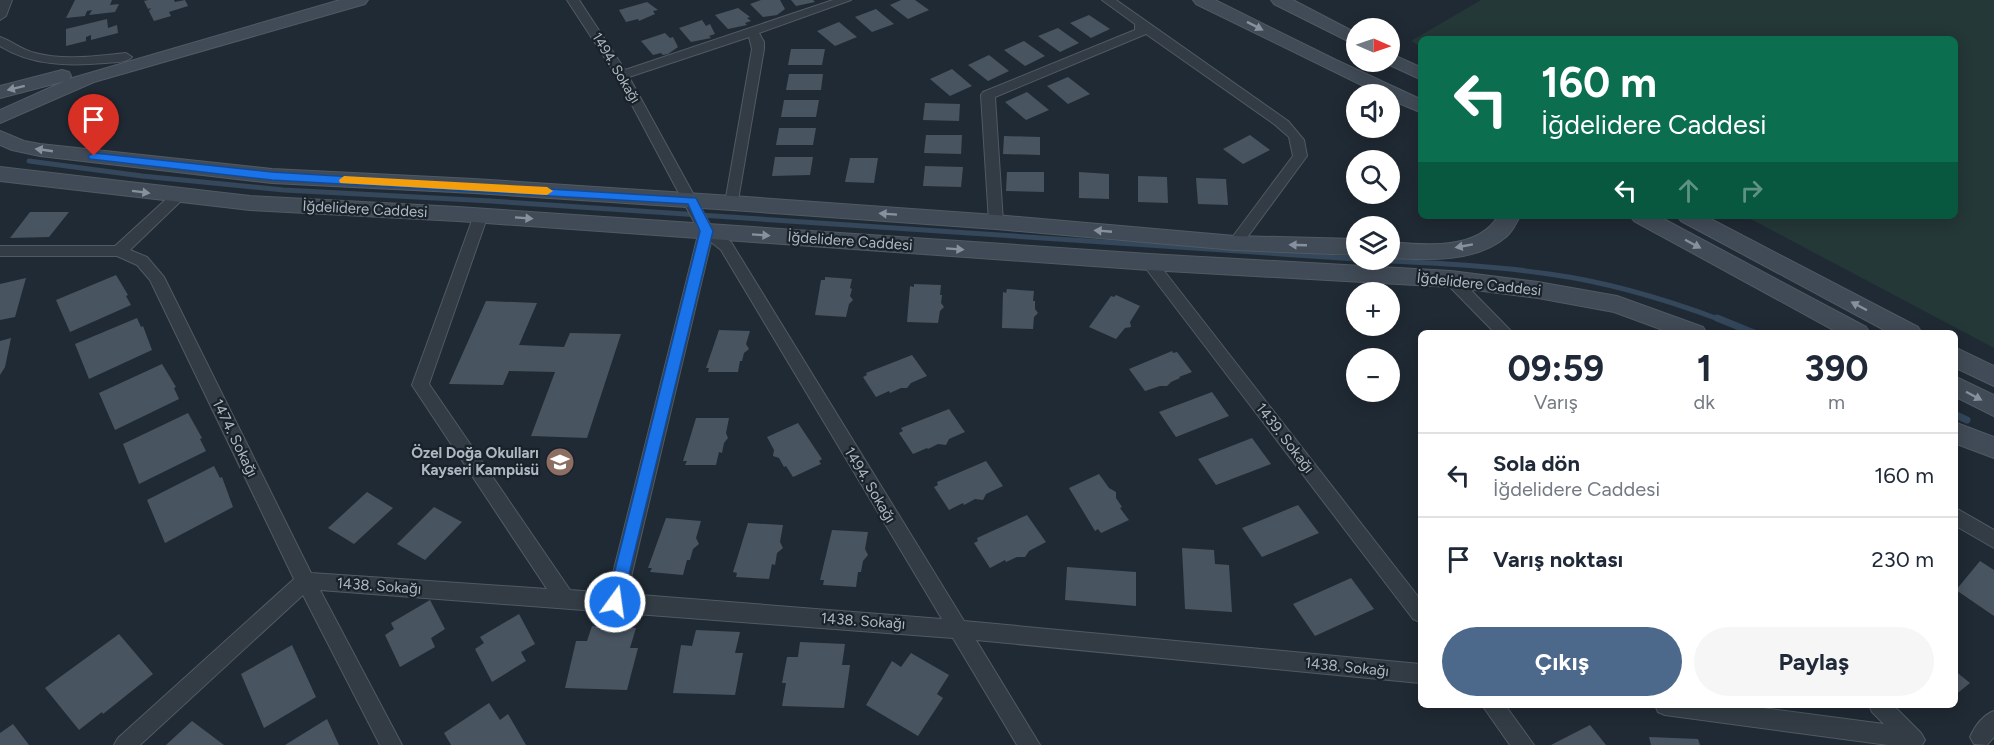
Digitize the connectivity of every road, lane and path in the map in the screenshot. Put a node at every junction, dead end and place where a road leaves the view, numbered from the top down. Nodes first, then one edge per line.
1 (6, 0) edge
2 (332, 0) edge
3 (359, 0) edge
4 (573, 0) edge
5 (845, 0) edge
6 (1108, 0) edge
7 (1202, 0) edge
8 (1280, 0) edge
9 (0, 16) edge
10 (1143, 26) junction
11 (752, 32) junction
12 (1346, 35) edge
13 (0, 40) edge
14 (197, 41) junction
15 (126, 57) junction
16 (1400, 64) edge
17 (1418, 73) edge
18 (622, 75) junction
19 (0, 92) edge
20 (46, 95) junction
21 (1418, 105) edge
22 (0, 117) edge
23 (0, 137) edge
24 (19, 146) junction
25 (6, 177) edge
26 (178, 196) junction
27 (732, 203) junction
28 (481, 215) junction
29 (700, 218) junction
30 (1508, 219) edge
31 (1647, 219) edge
32 (1695, 219) edge
33 (996, 222) junction
34 (1235, 243) junction
35 (1346, 248) edge
36 (0, 251) edge
37 (119, 251) junction
38 (1400, 251) edge
39 (1149, 262) junction
40 (1451, 279) junction
41 (1645, 314) junction
42 (1502, 330) edge
43 (1669, 330) edge
44 (1687, 330) edge
45 (1852, 330) edge
46 (1904, 330) edge
47 (1958, 358) edge
48 (1994, 377) edge
49 (1958, 387) edge
50 (1994, 406) edge
51 (1958, 434) edge
52 (1994, 448) edge
53 (1958, 518) edge
54 (1994, 540) edge
55 (305, 581) junction
56 (564, 598) junction
57 (615, 602) junction
58 (1418, 610) edge
59 (957, 629) junction
60 (1418, 674) edge
61 (1494, 708) edge
62 (1685, 708) edge
63 (1882, 708) edge
64 (1916, 742) edge
65 (125, 745) edge
66 (391, 745) edge
67 (1029, 745) edge
68 (1523, 745) edge

1 - 9 street
2 - 14 street
3 - 14 street
4 - 18 street, 1494. Sokağı
5 - 11 street
6 - 10 street
7 -> 21 street
8 - 12 street
10 - 33 street
10 - 34 street
11 - 18 street
11 - 27 street
13 - 15 street
14 - 15 street
14 - 20 street
15 -> 19 street
16 - 17 street
18 - 29 street, 1494. Sokağı
20 - 22 street
20 - 24 street
23 - 24 street, İğdelidere Caddesi
29 -> 24 street, İğdelidere Caddesi
25 -> 26 street, İğdelidere Caddesi
26 - 28 street, İğdelidere Caddesi
26 - 37 street
27 - 29 street, İğdelidere Caddesi
33 -> 27 street, İğdelidere Caddesi
28 -> 29 street, İğdelidere Caddesi
28 - 56 street
29 -> 39 street, İğdelidere Caddesi
29 - 57 street
29 - 59 street, 1494. Sokağı
30 -> 38 street, İğdelidere Caddesi
31 -> 45 street
46 -> 32 street
34 -> 33 street, İğdelidere Caddesi
35 -> 34 street, İğdelidere Caddesi
36 - 37 street, 1474. Sokağı
37 - 55 street, 1474. Sokağı
39 - 40 street, İğdelidere Caddesi
39 - 58 street, 1439. Sokağı
40 - 41 street, İğdelidere Caddesi
40 - 42 street
41 - 43 street
41 - 44 street, İğdelidere Caddesi
47 - 48 street
49 -> 50 street
51 - 52 street
53 - 54 street
55 - 56 street, 1438. Sokağı
55 - 65 street
55 - 66 street, 1474. Sokağı
56 - 57 street, 1438. Sokağı
57 - 59 street, 1438. Sokağı
59 - 60 street, 1438. Sokağı
59 - 67 street, 1494. Sokağı
61 - 68 street
62 - 64 street
63 - 64 street

